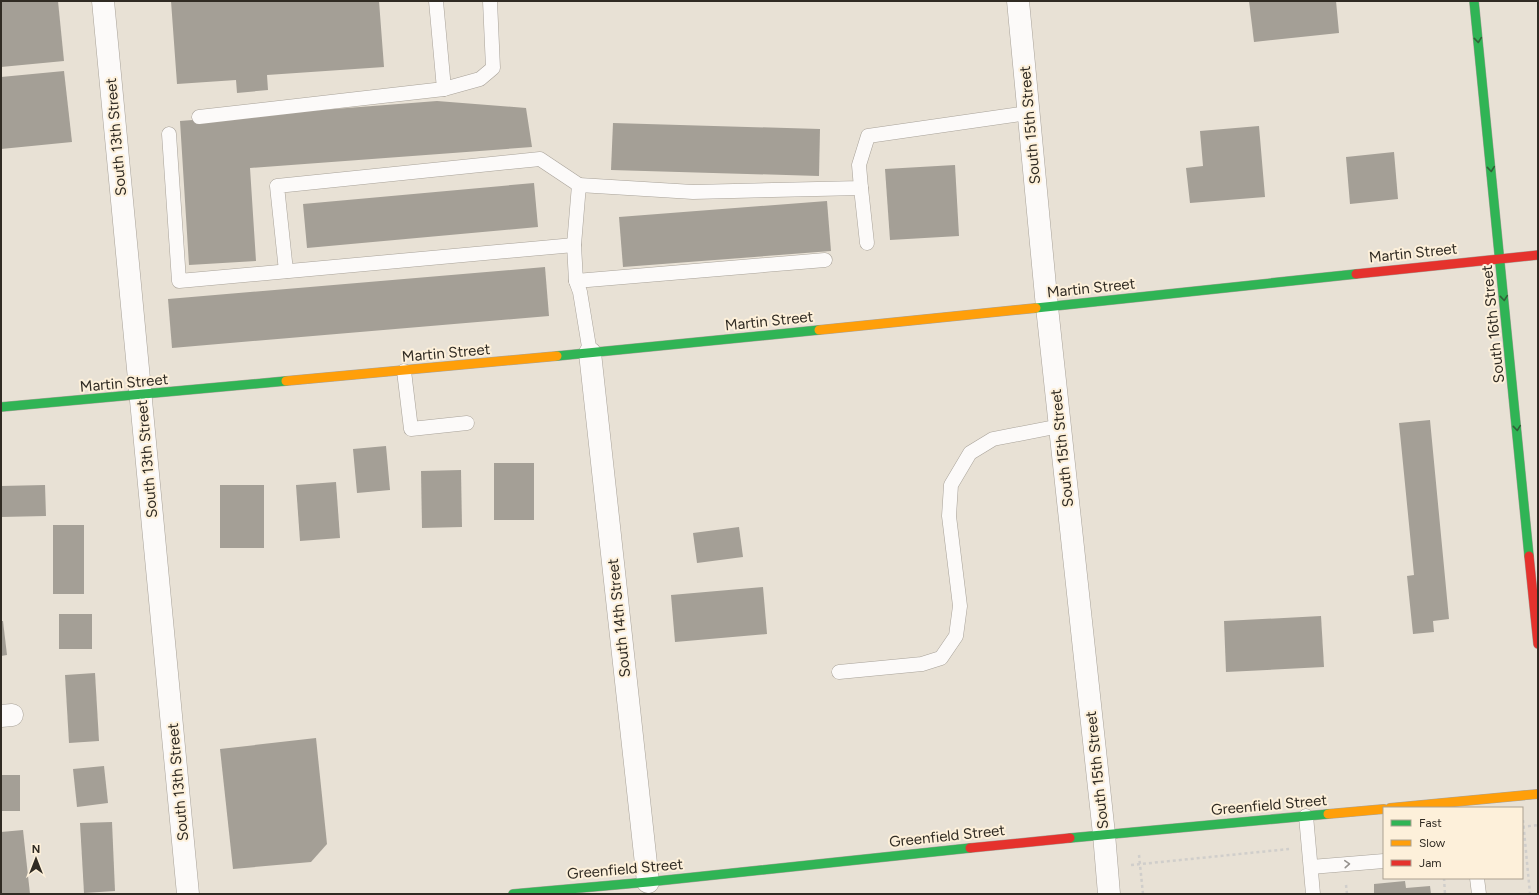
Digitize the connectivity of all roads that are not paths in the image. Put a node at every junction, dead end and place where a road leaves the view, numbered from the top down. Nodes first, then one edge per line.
1 (103, 1) edge
2 (436, 1) edge
3 (490, 1) edge
4 (1018, 1) edge
5 (1474, 1) edge
6 (444, 89) junction
7 (1028, 114) junction
8 (199, 117) dead end
9 (169, 134) dead end
10 (579, 185) junction
11 (861, 188) junction
12 (867, 243) dead end
13 (574, 245) junction
14 (1538, 254) edge
15 (1500, 258) junction
16 (825, 260) dead end
17 (286, 271) junction
18 (576, 281) junction
19 (1047, 307) junction
20 (590, 354) junction
21 (404, 371) junction
22 (140, 395) junction
23 (1, 407) edge
24 (467, 423) dead end
25 (1060, 426) junction
26 (1531, 501) edge
27 (1534, 552) edge
28 (1538, 644) edge
29 (839, 672) dead end
30 (1538, 794) edge
31 (1401, 807) edge
32 (1383, 809) edge
33 (1306, 816) junction
34 (1104, 834) junction
35 (1383, 861) edge
36 (1311, 867) junction
37 (1478, 879) edge
38 (648, 882) junction
39 (188, 894) edge
40 (513, 894) edge
41 (1109, 894) edge
42 (1313, 894) edge
43 (1479, 894) edge

1 - 22 street, South 13th Street
2 - 6 lane
3 - 6 lane
4 - 7 street, South 15th Street
5 -> 15 main road, South 16th Street
6 - 8 lane
7 - 11 lane
7 - 19 street, South 15th Street
9 - 17 lane
10 - 11 lane
10 - 13 lane
10 - 17 lane
11 - 12 lane
13 - 17 lane
13 - 18 lane
14 - 15 main road, Martin Street
15 - 19 main road, Martin Street
15 -> 26 main road, South 16th Street
16 - 18 lane
18 - 20 lane
19 - 20 main road, Martin Street
19 - 25 street, South 15th Street
20 - 21 main road, Martin Street
20 - 38 street, South 14th Street
21 - 22 main road, Martin Street
21 - 24 lane
22 - 23 main road, Martin Street
22 - 39 street, South 13th Street
25 - 29 lane
25 - 34 street, South 15th Street
26 - 27 main road, South 16th Street
27 - 28 main road, South 16th Street
30 - 31 main road
32 - 33 main road, Greenfield Street
33 - 34 main road, Greenfield Street
33 - 36 lane
34 - 38 main road, Greenfield Street
34 - 41 street, South 15th Street
36 -> 35 lane
36 - 42 lane
37 - 43 lane
38 - 40 main road, Greenfield Street

